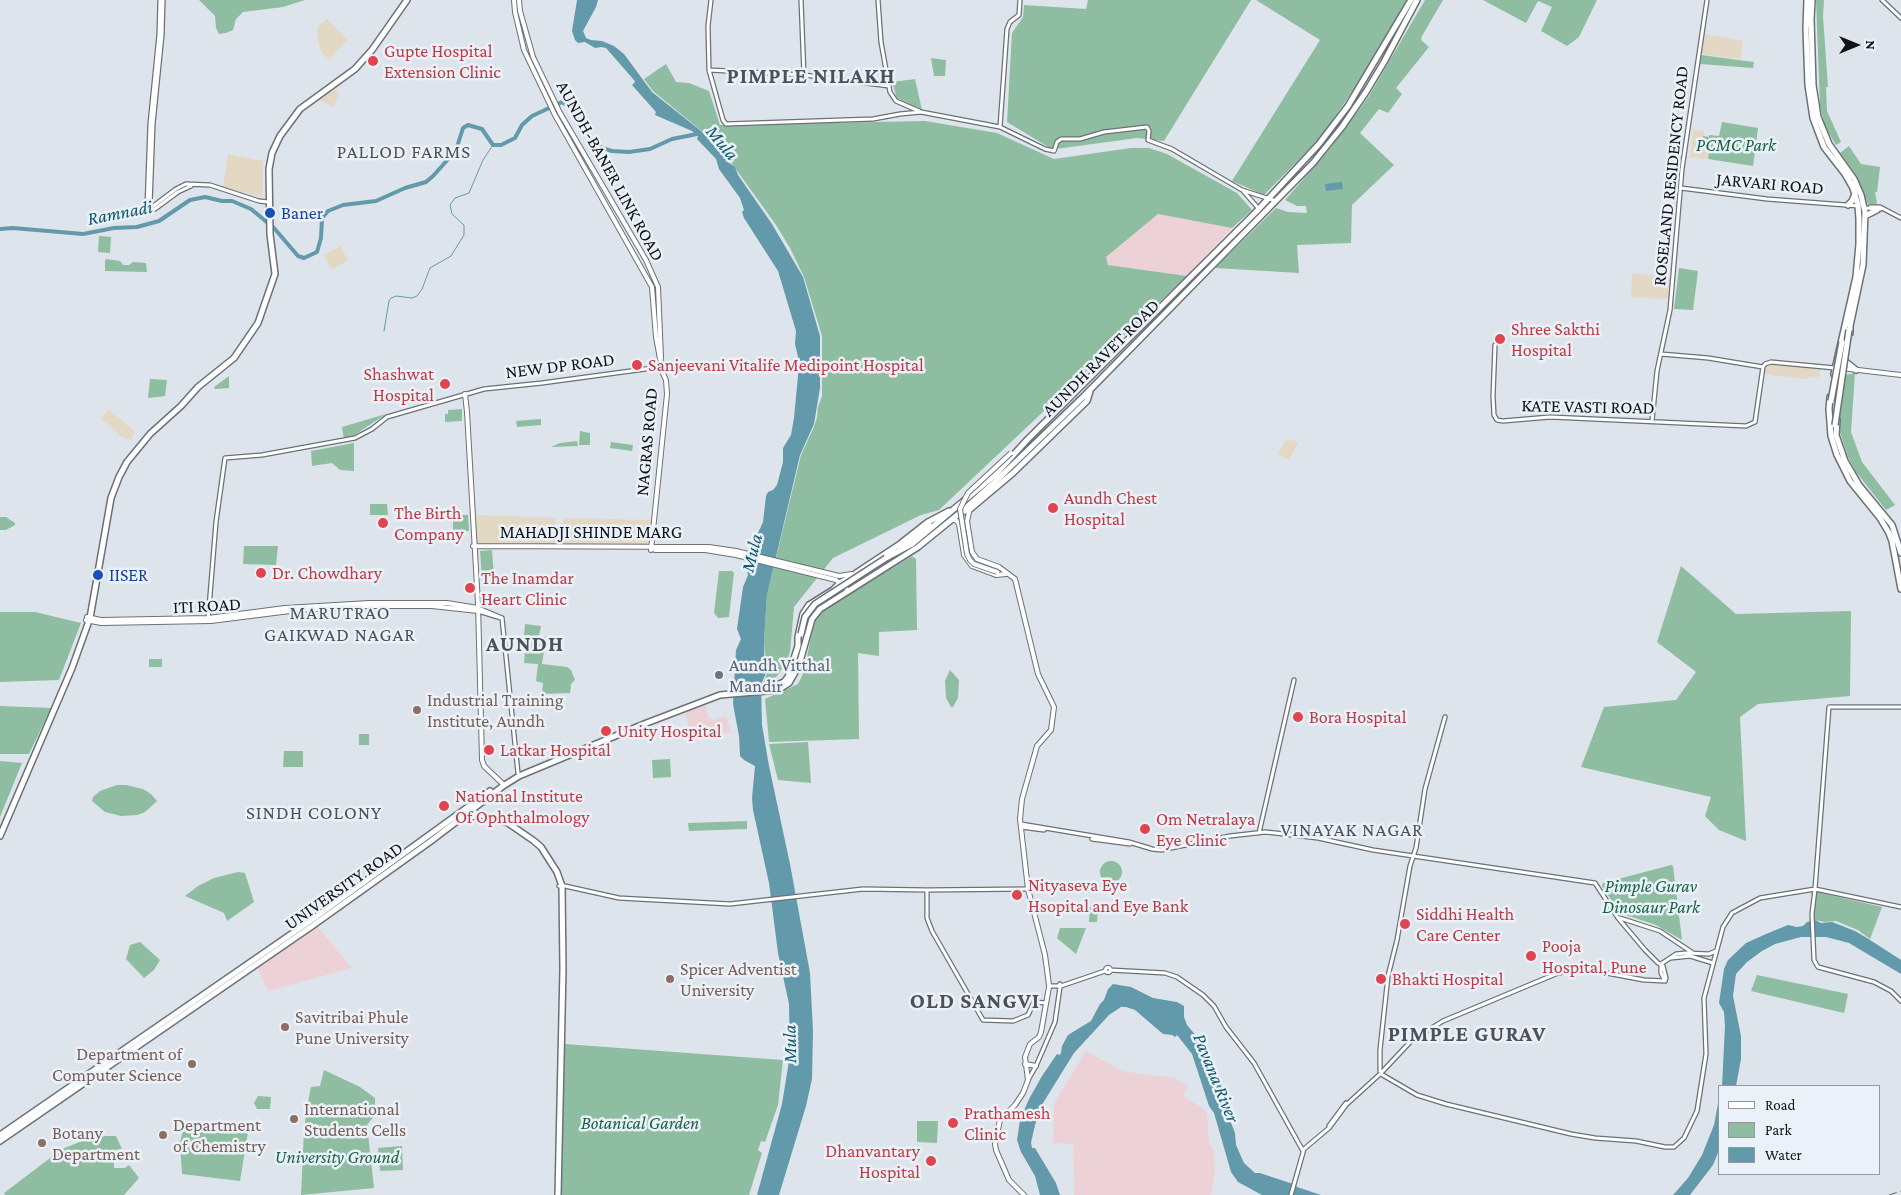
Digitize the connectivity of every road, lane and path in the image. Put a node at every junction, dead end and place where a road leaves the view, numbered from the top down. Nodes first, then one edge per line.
1 (161, 0) edge
2 (403, 0) edge
3 (407, 0) edge
4 (514, 0) edge
5 (519, 0) edge
6 (711, 0) edge
7 (802, 0) edge
8 (878, 0) edge
9 (1020, 0) edge
10 (1411, 0) edge
11 (1419, 0) edge
12 (1707, 0) edge
13 (1807, 0) edge
14 (1812, 0) edge
15 (1882, 0) edge
16 (516, 6) junction
17 (1901, 18) edge
18 (1400, 32) junction
19 (709, 70) junction
20 (804, 75) junction
21 (889, 86) junction
22 (549, 97) junction
23 (921, 112) junction
24 (1000, 127) junction
25 (590, 164) junction
26 (585, 169) junction
27 (1681, 188) junction
28 (1242, 190) junction
29 (1855, 194) junction
30 (611, 199) junction
31 (1267, 200) junction
32 (268, 202) junction
33 (1275, 202) junction
34 (606, 204) junction
35 (1848, 205) junction
36 (1860, 206) junction
37 (1257, 207) junction
38 (1879, 209) junction
39 (1865, 216) junction
40 (269, 218) junction
41 (1901, 218) edge
42 (1848, 327) junction
43 (1495, 345) dead end
44 (1662, 354) junction
45 (660, 359) junction
46 (1846, 362) junction
47 (660, 367) junction
48 (1763, 367) junction
49 (1835, 368) junction
50 (1854, 369) junction
51 (1844, 371) junction
52 (1901, 375) edge
53 (1090, 390) junction
54 (465, 394) junction
55 (1829, 412) junction
56 (1652, 421) junction
57 (1836, 435) junction
58 (1027, 440) junction
59 (972, 501) junction
60 (969, 510) junction
61 (949, 511) junction
62 (961, 512) junction
63 (948, 521) junction
64 (930, 525) dead end
65 (966, 528) tunnel mouth
66 (474, 546) junction
67 (650, 548) junction
68 (1901, 553) edge
69 (887, 556) junction
70 (1899, 570) edge
71 (878, 573) junction
72 (1006, 574) junction
73 (839, 579) junction
74 (847, 589) junction
75 (1901, 589) edge
76 (831, 602) junction
77 (477, 609) junction
78 (88, 619) junction
79 (208, 620) junction
80 (798, 646) junction
81 (1294, 680) dead end
82 (770, 689) junction
83 (1901, 707) edge
84 (1446, 717) dead end
85 (518, 774) junction
86 (503, 784) junction
87 (17, 791) junction
88 (484, 800) junction
89 (468, 810) junction
90 (483, 815) junction
91 (476, 816) junction
92 (461, 818) junction
93 (1021, 825) junction
94 (0, 829) edge
95 (1259, 832) junction
96 (0, 836) edge
97 (540, 848) junction
98 (1414, 856) junction
99 (560, 886) junction
100 (1028, 889) junction
101 (1815, 889) junction
102 (927, 890) junction
103 (1901, 907) edge
104 (1618, 918) junction
105 (1716, 952) junction
106 (1693, 953) junction
107 (1672, 958) junction
108 (1713, 963) junction
109 (1661, 964) junction
110 (1050, 985) junction
111 (1060, 986) junction
112 (1901, 1001) edge
113 (1046, 1003) junction
114 (1025, 1064) junction
115 (1036, 1066) junction
116 (1381, 1072) junction
117 (1028, 1080) junction
118 (0, 1135) edge
119 (0, 1141) edge
120 (1302, 1149) junction
121 (556, 1195) edge
122 (1024, 1195) edge
123 (1291, 1195) edge

1 - 32 street
2 - 32 main road
3 - 40 main road
4 - 16 main road, AUNDH-BANER LINK ROAD
5 - 16 main road, AUNDH-BANER LINK ROAD
6 - 19 street
7 - 20 street
8 - 21 street
9 - 24 street
10 - 31 main road, AUNDH RAVET ROAD
11 - 18 main road, AUNDH RAVET ROAD
11 - 18 main road
12 - 27 street, ROSELAND RESIDENCY ROAD
13 - 29 main road
14 - 36 main road
15 - 17 street
16 - 22 main road, AUNDH-BANER LINK ROAD
18 - 33 main road, AUNDH RAVET ROAD
19 - 20 street
19 - 23 street
20 - 21 street
21 - 23 street
22 - 25 main road, AUNDH-BANER LINK ROAD
22 - 26 main road, AUNDH-BANER LINK ROAD
23 - 24 street
24 - 28 street
25 - 26 main road
25 - 30 main road, AUNDH-BANER LINK ROAD
26 - 34 main road, AUNDH-BANER LINK ROAD
27 - 35 street, JARVARI ROAD
27 - 44 street, ROSELAND RESIDENCY ROAD
28 - 31 street
28 - 37 street
29 - 35 main road
29 - 36 main road
30 - 34 main road
30 - 45 main road, AUNDH-BANER LINK ROAD
31 - 33 street
31 - 37 main road, AUNDH RAVET ROAD
32 - 40 main road
33 - 53 main road, AUNDH RAVET ROAD
34 - 45 main road, AUNDH-BANER LINK ROAD
35 - 36 street, JARVARI ROAD
36 - 38 street, JARVARI ROAD
36 - 39 main road
36 - 42 main road
37 - 58 main road, AUNDH RAVET ROAD
38 - 39 main road
38 - 41 street, JARVARI ROAD
39 - 42 main road
40 - 78 main road
42 - 46 main road
42 - 49 main road
42 - 55 main road, bridge
42 - 57 main road, bridge
43 - 56 street, KATE VASTI ROAD
44 - 48 street
44 - 56 street, ROSELAND RESIDENCY ROAD
45 - 47 main road, AUNDH-BANER LINK ROAD
46 - 50 main road
46 - 51 main road
47 - 54 street, NEW DP ROAD
47 - 67 main road, NAGRAS ROAD
48 - 49 street
48 - 56 street, KATE VASTI ROAD
49 - 51 main road
49 - 55 main road
50 - 51 main road
50 - 52 main road
51 - 57 main road
53 - 59 main road, AUNDH RAVET ROAD
53 - 60 main road
54 - 66 main road
54 - 79 street, NEW DP ROAD
55 - 70 main road
57 - 68 main road
58 - 61 main road, AUNDH RAVET ROAD
58 - 72 main road, bridge
59 - 60 main road
59 - 62 main road, AUNDH RAVET ROAD
60 - 62 main road
60 - 72 main road
61 - 69 main road
61 - 69 main road, AUNDH RAVET ROAD
62 - 63 main road, AUNDH RAVET ROAD
63 - 71 main road, AUNDH RAVET ROAD
63 - 72 main road
64 - 69 main road
65 - 72 main road
66 - 67 main road, MAHADJI SHINDE MARG
66 - 77 main road
67 - 73 main road, MAHADJI SHINDE MARG
69 - 73 main road
69 - 80 main road, bridge
70 - 75 main road
71 - 74 main road
71 - 76 main road, AUNDH RAVET ROAD
72 - 93 main road
73 - 74 main road
73 - 80 main road
74 - 76 main road
76 - 82 main road, AUNDH RAVET ROAD
77 - 79 main road, ITI ROAD
77 - 85 street
77 - 86 main road
78 - 79 main road, ITI ROAD
78 - 87 main road
80 - 82 main road
81 - 95 street
82 - 85 main road, UNIVERSITY ROAD
83 - 101 street
84 - 98 street
85 - 86 main road, UNIVERSITY ROAD
86 - 88 main road, UNIVERSITY ROAD
86 - 89 main road, UNIVERSITY ROAD
87 - 94 main road
87 - 96 main road
88 - 89 main road, UNIVERSITY ROAD
88 - 90 main road
89 - 90 main road
89 - 91 main road
89 - 92 main road, UNIVERSITY ROAD
89 - 118 main road, UNIVERSITY ROAD
90 - 97 main road
91 - 92 main road
91 - 97 main road
92 - 119 main road, UNIVERSITY ROAD
93 - 95 street
93 - 100 main road
95 - 98 street
97 - 99 main road
98 - 104 street
98 - 116 street
99 - 102 street
99 - 121 main road
100 - 102 street
100 - 110 main road
101 - 103 street
101 - 105 street
101 - 112 street
102 - 113 street
104 - 106 street
104 - 109 street
105 - 106 street
105 - 108 street
106 - 107 street
107 - 108 street
107 - 109 street
108 - 116 street
109 - 116 street
110 - 111 street
110 - 113 main road
111 - 115 street
111 - 120 street
113 - 114 main road
114 - 115 main road
114 - 117 main road
115 - 117 street
116 - 120 street
117 - 122 main road
120 - 123 street

